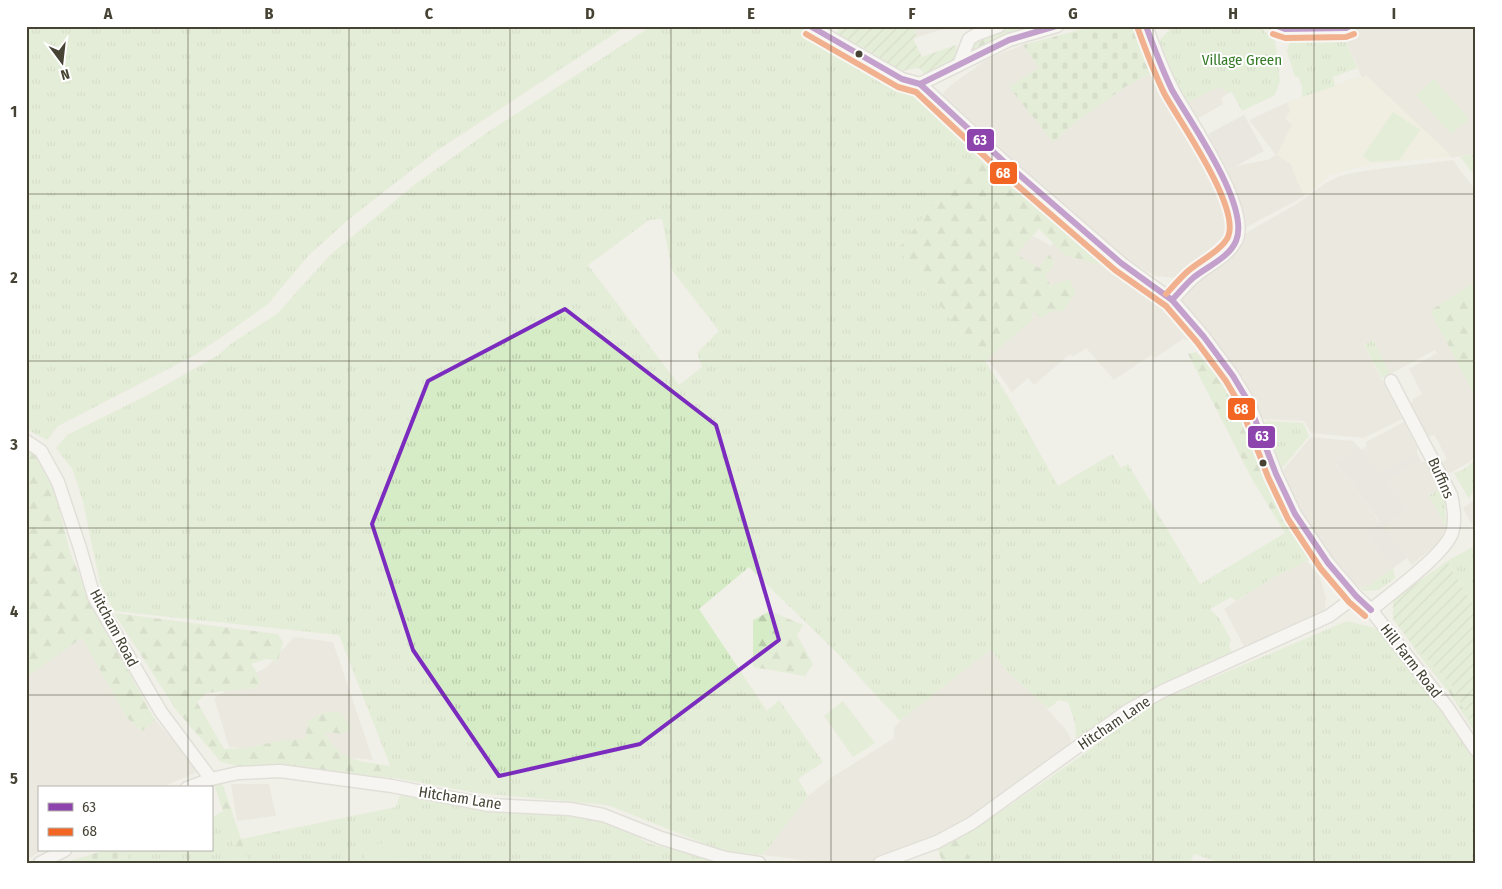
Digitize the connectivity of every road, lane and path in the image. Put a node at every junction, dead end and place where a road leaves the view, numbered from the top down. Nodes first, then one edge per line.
1 (810, 26) edge
2 (999, 26) edge
3 (1146, 26) edge
4 (1276, 26) edge
5 (1350, 26) edge
6 (1054, 27) edge
7 (959, 65) junction
8 (920, 84) junction
9 (1172, 300) junction
10 (1391, 381) dead end
11 (26, 441) edge
12 (1356, 596) junction
13 (1371, 610) junction
14 (1476, 750) edge
15 (211, 779) junction
16 (193, 786) edge
17 (61, 852) edge
18 (40, 863) edge
19 (759, 863) edge
20 (880, 863) edge

1 - 8 street
2 - 7 street
3 - 9 street
4 - 5 street
6 - 7 street
7 - 8 street
8 - 9 street, Hill Farm Road
9 - 12 street, Hill Farm Road
10 - 13 street, Buffins
11 - 15 street, Hitcham Road
12 - 13 street, Hill Farm Road
12 - 20 street, Hitcham Lane
13 - 14 street, Hill Farm Road
15 - 16 street, Hitcham Lane
15 - 19 street, Hitcham Lane
17 - 18 street

